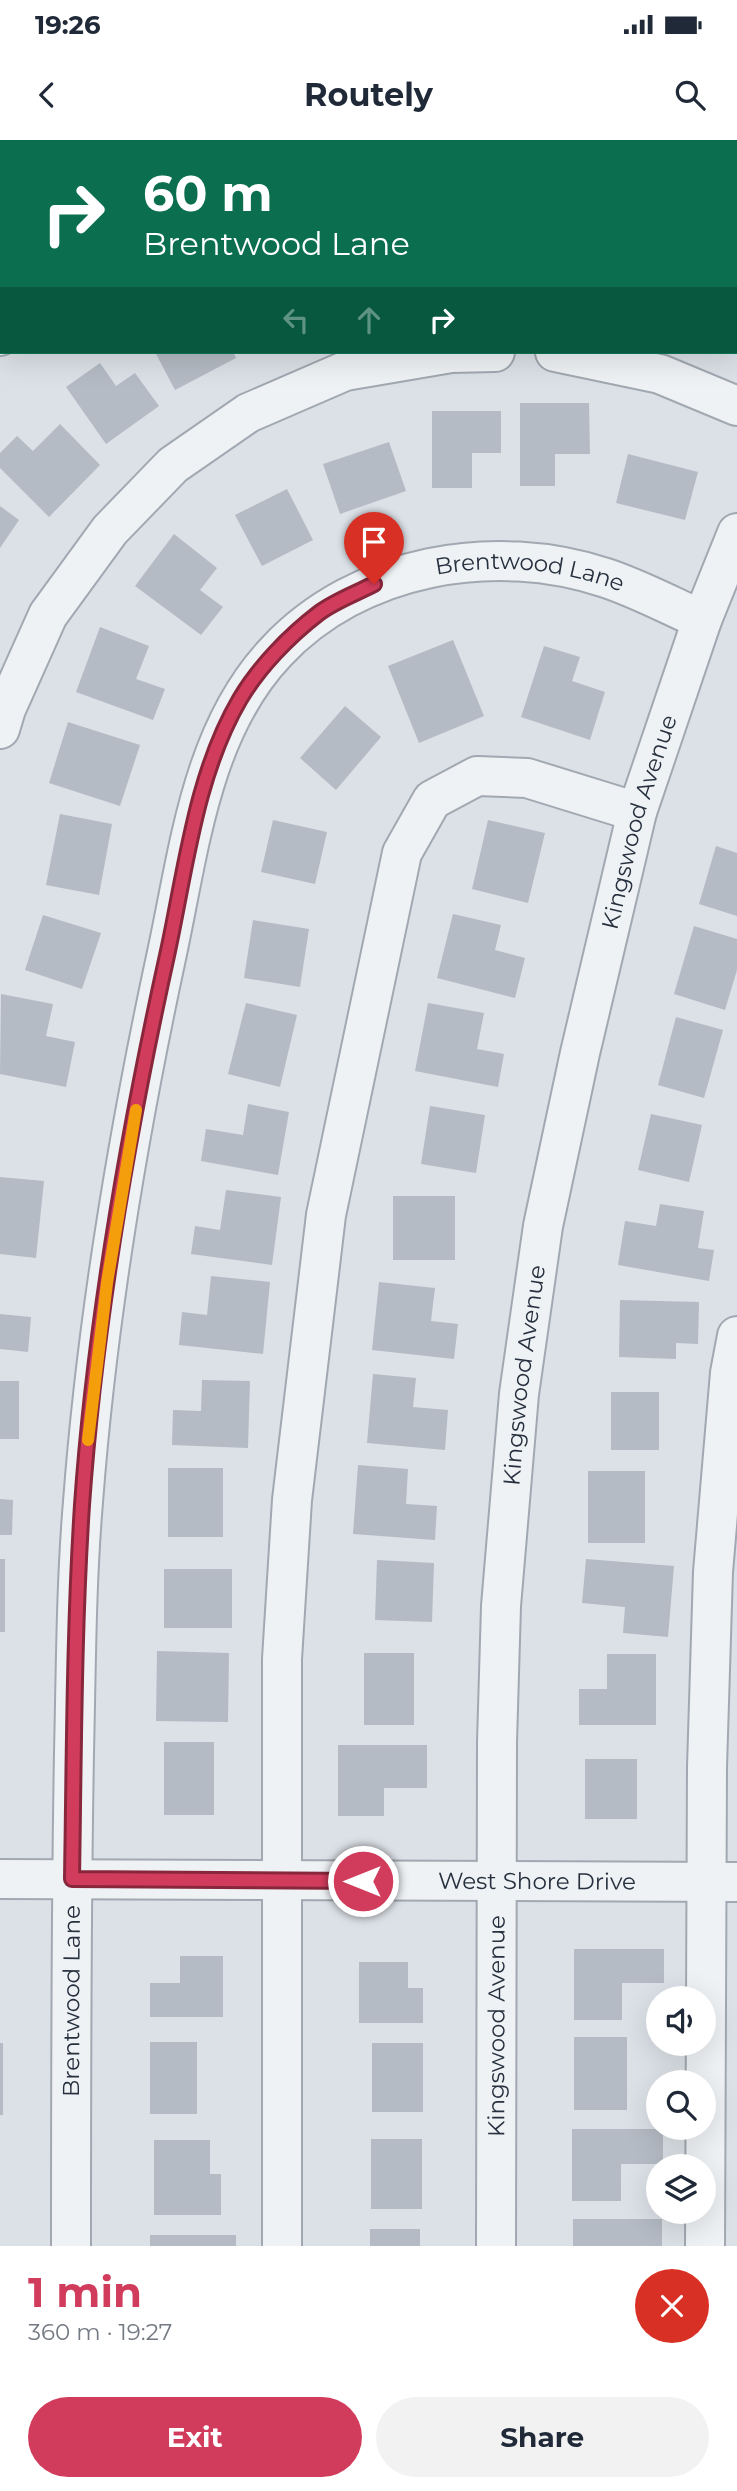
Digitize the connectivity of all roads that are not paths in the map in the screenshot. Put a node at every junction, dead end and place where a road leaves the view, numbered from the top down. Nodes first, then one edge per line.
1 (445, 354) edge
2 (565, 354) edge
3 (737, 406) edge
4 (737, 533) edge
5 (702, 620) junction
6 (0, 729) edge
7 (638, 812) junction
8 (737, 1336) edge
9 (0, 1879) edge
10 (72, 1879) junction
11 (283, 1880) junction
12 (497, 1881) junction
13 (722, 1882) edge
14 (71, 2246) edge
15 (282, 2246) edge
16 (496, 2246) edge
17 (705, 2246) edge

1 - 6 street
2 - 3 street
4 - 5 street, Kingswood Avenue
5 - 7 street, Kingswood Avenue
5 - 10 street, Brentwood Lane
7 - 11 street
7 - 12 street, Kingswood Avenue
8 - 13 street
9 - 10 street, West Shore Drive
10 - 11 street, West Shore Drive
10 - 14 street, Brentwood Lane
11 - 12 street, West Shore Drive
11 - 15 street
12 - 13 street, West Shore Drive
12 - 16 street, Kingswood Avenue
13 - 17 street

